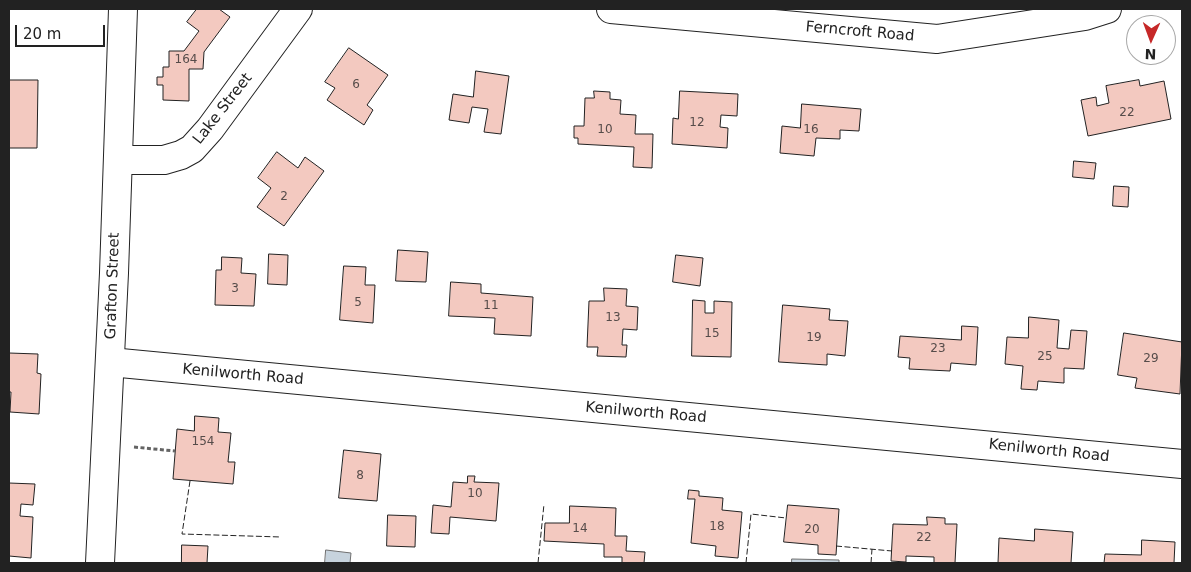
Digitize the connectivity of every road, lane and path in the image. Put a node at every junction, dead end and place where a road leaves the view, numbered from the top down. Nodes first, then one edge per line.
1 (123, 9) edge
2 (298, 9) edge
3 (611, 9) edge
4 (1107, 9) edge
5 (119, 160) junction
6 (110, 362) junction
7 (133, 447) dead end
8 (175, 451) dead end
9 (1182, 464) edge
10 (100, 563) edge

1 - 5 street, Grafton Street
2 - 5 street, Lake Street
3 - 4 street, Ferncroft Road
5 - 6 street, Grafton Street
6 - 9 street, Kenilworth Road
6 - 10 street, Grafton Street
7 - 8 path

